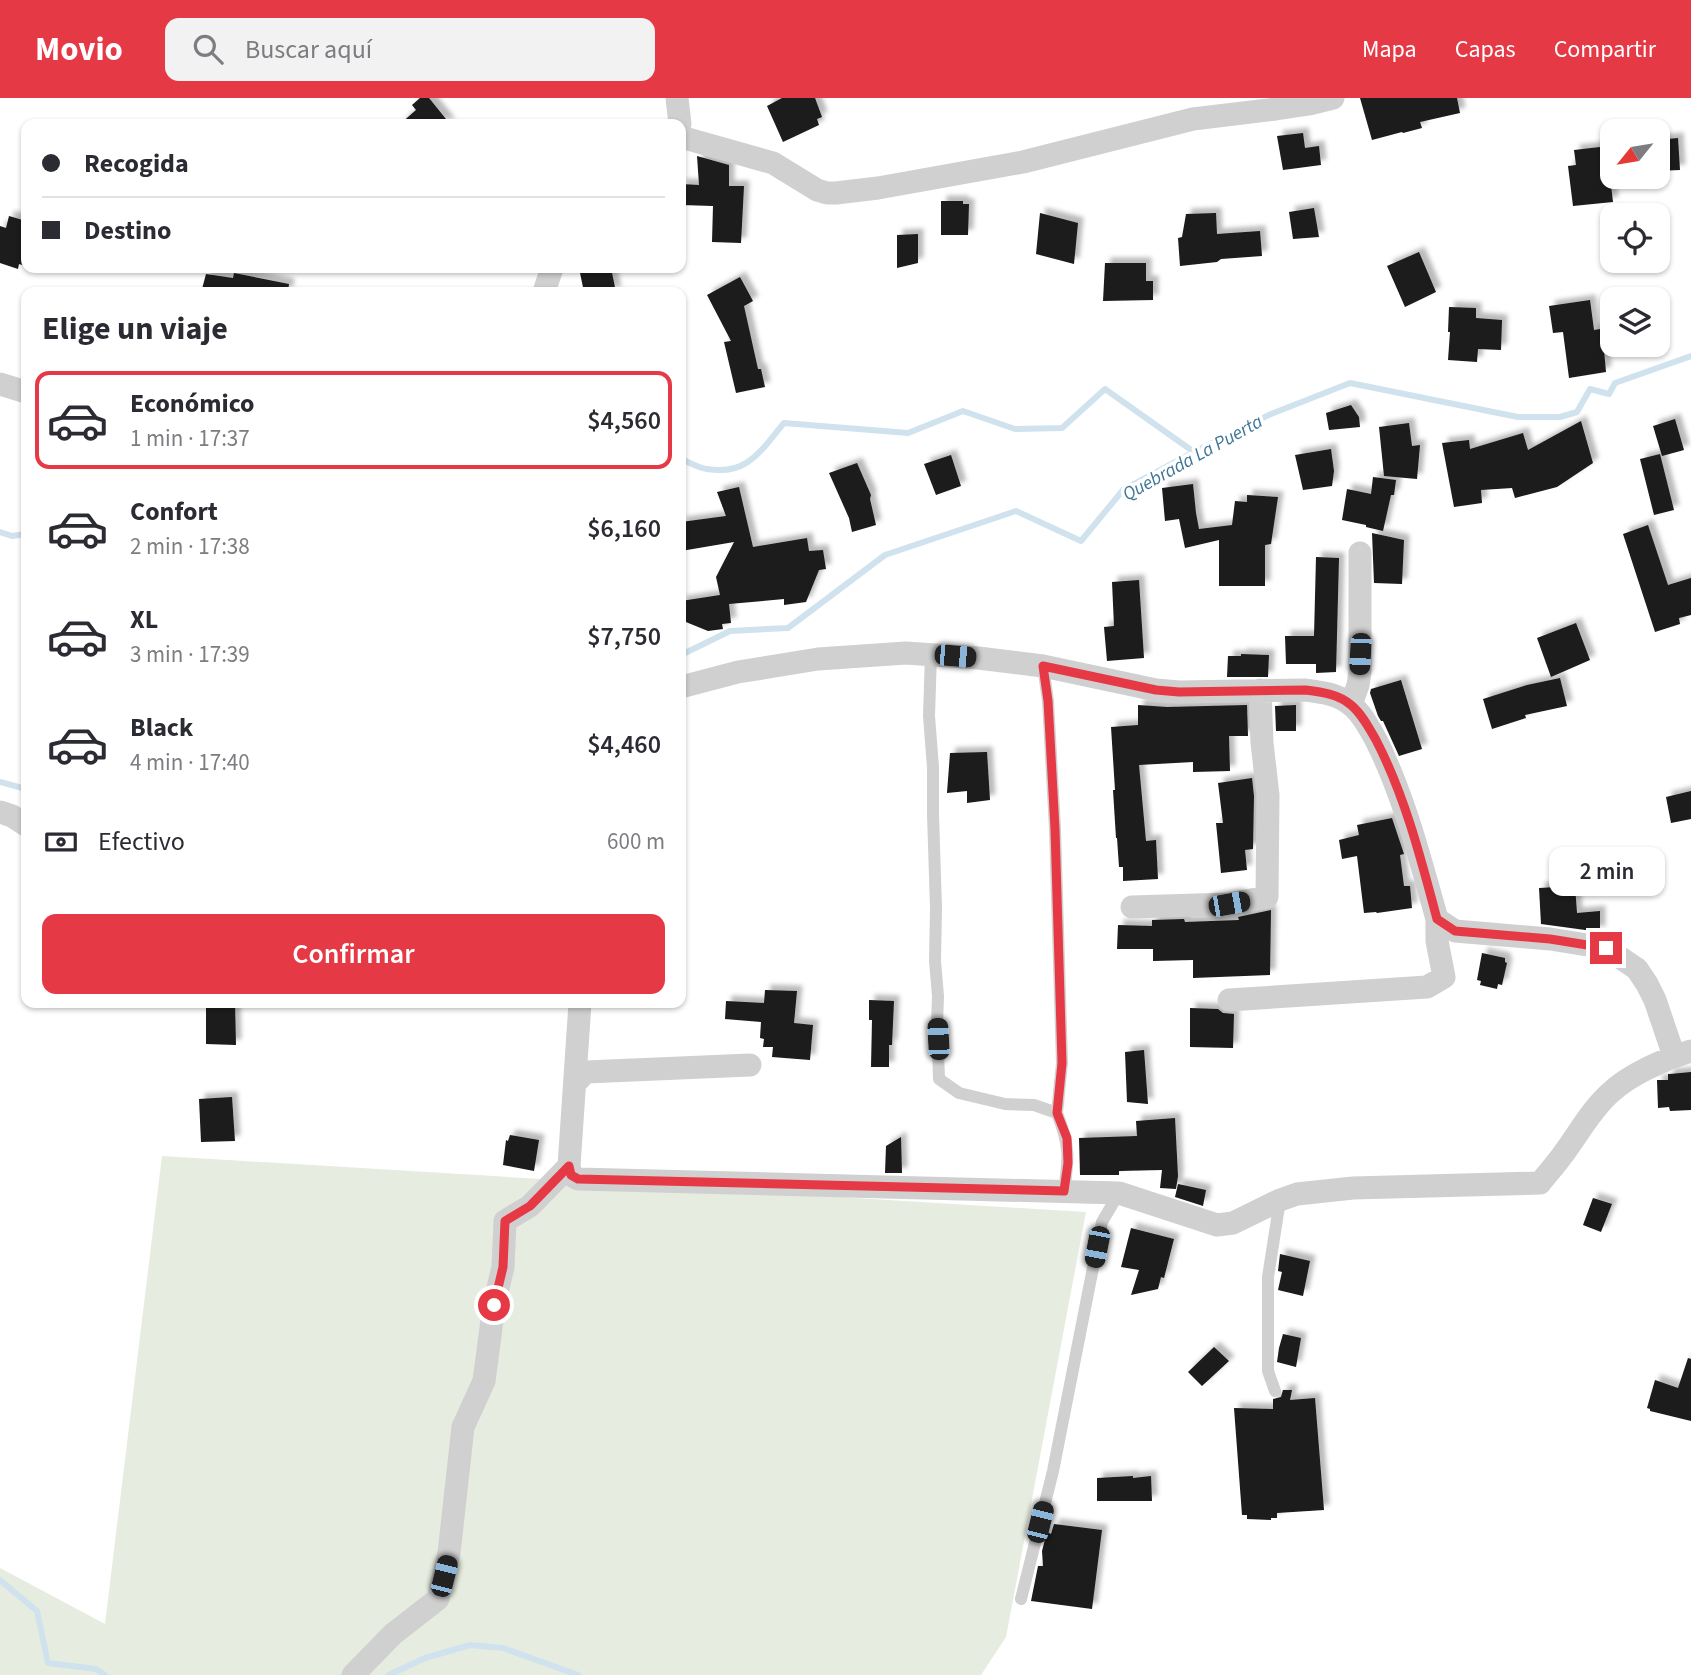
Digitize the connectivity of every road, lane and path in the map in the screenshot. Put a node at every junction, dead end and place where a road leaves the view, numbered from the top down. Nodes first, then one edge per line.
1 (677, 98) edge
2 (1333, 98) edge
3 (679, 119) edge
4 (686, 138) edge
5 (0, 384) edge
6 (21, 391) edge
7 (1360, 553) dead end
8 (931, 654) junction
9 (1043, 666) junction
10 (686, 686) edge
11 (1260, 691) junction
12 (1351, 705) junction
13 (0, 812) edge
14 (21, 822) edge
15 (1132, 907) dead end
16 (1437, 919) junction
17 (1229, 1000) dead end
18 (580, 1008) edge
19 (1683, 1053) edge
20 (750, 1065) dead end
21 (575, 1083) junction
22 (1057, 1113) junction
23 (569, 1166) junction
24 (1064, 1191) junction
25 (1119, 1193) junction
26 (1280, 1200) junction
27 (1275, 1391) dead end
28 (1021, 1600) dead end
29 (353, 1675) edge

1 - 3 street
2 - 4 street
5 - 6 street
7 - 12 street
8 - 9 street
8 - 10 street
8 - 22 lane
9 - 11 street
9 - 22 lane
11 - 12 street
11 - 15 street
12 - 16 street
13 - 14 street
16 - 17 street
16 - 19 street
18 - 21 street
19 - 26 street
20 - 21 street
21 - 23 street
22 - 24 lane
23 - 24 street
23 - 29 street
24 - 25 street
25 - 26 street
25 - 28 lane
26 - 27 lane

